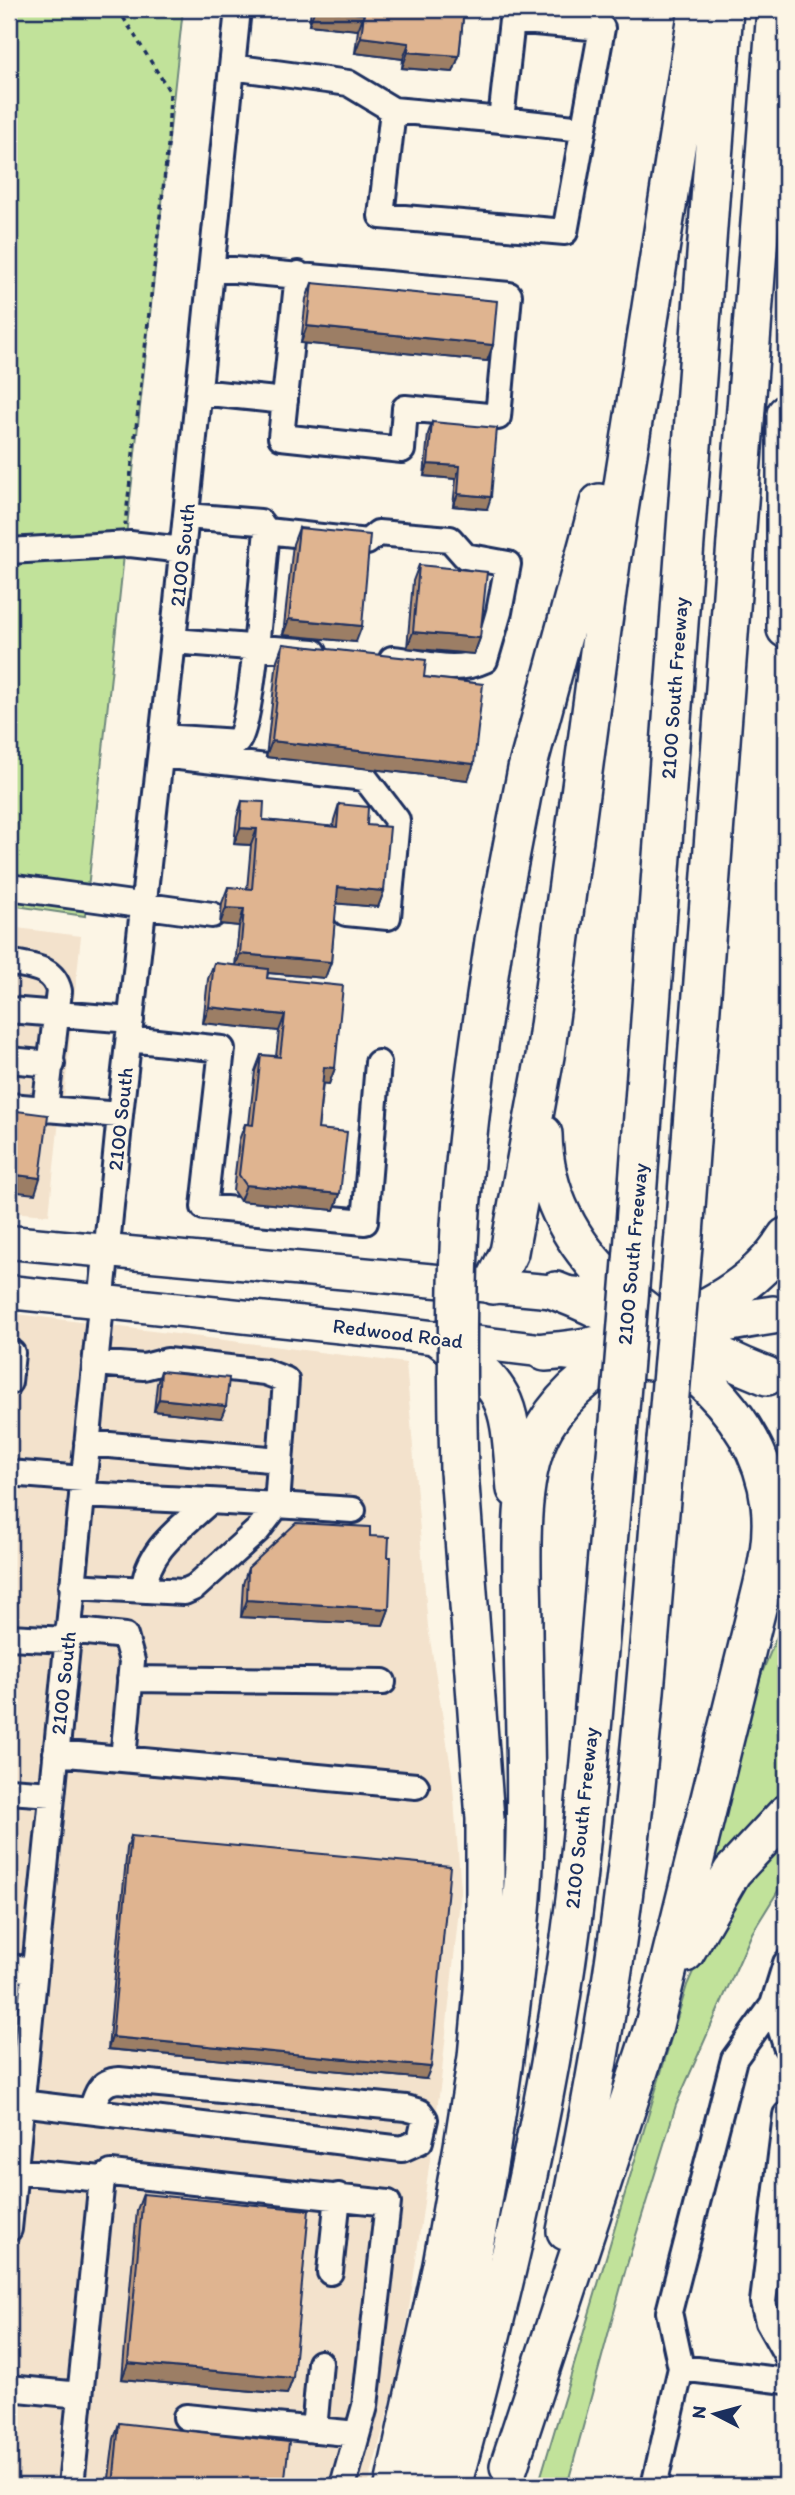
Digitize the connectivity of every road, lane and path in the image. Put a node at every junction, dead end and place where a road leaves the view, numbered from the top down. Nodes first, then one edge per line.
1 (118, 9) edge
2 (238, 9) edge
3 (698, 9) edge
4 (724, 9) edge
5 (776, 9) edge
6 (507, 13) edge
7 (603, 18) edge
8 (232, 67) junction
9 (393, 110) junction
10 (501, 120) junction
11 (583, 129) junction
12 (9, 205) edge
13 (10, 242) edge
14 (9, 262) edge
15 (212, 268) junction
16 (298, 274) junction
17 (648, 323) junction
18 (199, 392) junction
19 (285, 401) junction
20 (786, 414) edge
21 (186, 516) junction
22 (267, 531) junction
23 (114, 544) junction
24 (183, 550) junction
25 (9, 551) edge
26 (786, 629) edge
27 (173, 641) junction
28 (254, 647) junction
29 (336, 654) edge
30 (363, 657) edge
31 (161, 746) junction
32 (9, 887) edge
33 (144, 907) junction
34 (346, 913) dead end
35 (212, 915) dead end
36 (9, 962) edge
37 (9, 1010) edge
38 (57, 1015) junction
39 (130, 1030) junction
40 (545, 1056) junction
41 (9, 1060) edge
42 (378, 1063) dead end
43 (52, 1064) junction
44 (9, 1107) edge
45 (45, 1110) junction
46 (120, 1115) junction
47 (786, 1237) edge
48 (9, 1242) edge
49 (106, 1251) junction
50 (493, 1285) junction
51 (556, 1291) junction
52 (9, 1292) edge
53 (628, 1299) junction
54 (101, 1301) junction
55 (779, 1316) edge
56 (672, 1335) junction
57 (441, 1339) junction
58 (545, 1352) junction
59 (9, 1353) edge
60 (613, 1361) junction
61 (95, 1363) junction
62 (777, 1377) edge
63 (9, 1382) edge
64 (87, 1443) junction
65 (280, 1460) junction
66 (9, 1473) edge
67 (82, 1487) junction
68 (210, 1501) junction
69 (277, 1505) junction
70 (353, 1510) dead end
71 (522, 1560) junction
72 (72, 1586) junction
73 (144, 1590) junction
74 (68, 1635) junction
75 (9, 1637) edge
76 (130, 1679) junction
77 (383, 1682) dead end
78 (56, 1753) junction
79 (123, 1759) junction
80 (416, 1786) dead end
81 (9, 1791) edge
82 (52, 1794) junction
83 (786, 1814) edge
84 (786, 1964) edge
85 (9, 1968) edge
86 (34, 1970) junction
87 (773, 2005) junction
88 (653, 2025) junction
89 (786, 2046) edge
90 (21, 2104) junction
91 (91, 2111) junction
92 (786, 2115) edge
93 (13, 2138) edge
94 (14, 2171) junction
95 (102, 2179) junction
96 (338, 2196) junction
97 (481, 2213) junction
98 (9, 2229) edge
99 (330, 2272) dead end
100 (786, 2354) edge
101 (320, 2363) dead end
102 (681, 2368) junction
103 (786, 2381) edge
104 (9, 2388) edge
105 (9, 2399) edge
106 (79, 2400) junction
107 (186, 2417) dead end
108 (314, 2430) junction
109 (357, 2434) junction
110 (506, 2476) edge
111 (71, 2486) edge
112 (343, 2486) edge
113 (394, 2486) edge
114 (405, 2486) edge
115 (424, 2486) edge
116 (452, 2486) edge
117 (654, 2486) edge

1 - 23 path
2 - 8 street, 2100 South
3 - 17 highway
4 - 116 highway, 2100 South Freeway, bridge
5 - 110 highway, bridge
6 - 7 street
6 - 10 street
7 - 11 street
8 - 9 street
8 - 15 street, 2100 South
9 - 10 street
9 - 11 street
10 - 11 street
12 - 13 path
13 - 14 path
15 - 16 street
15 - 18 street, 2100 South
16 - 19 street
16 - 19 street
17 - 40 highway
17 - 113 highway, bridge
18 - 19 street
18 - 21 street, 2100 South
20 - 26 highway
21 - 22 street
21 - 24 street, 2100 South
22 - 28 street
22 - 30 street
23 - 24 street
23 - 25 street
24 - 27 street, 2100 South
27 - 28 street
27 - 31 street, 2100 South
28 - 29 street
28 - 31 street
31 - 33 street, 2100 South
31 - 34 street
32 - 33 street
33 - 35 street
33 - 39 street, 2100 South
36 - 38 street
37 - 38 street
38 - 39 street
38 - 43 street
39 - 42 street
39 - 46 street, 2100 South
40 - 50 highway
40 - 53 highway
41 - 43 street
43 - 45 street
44 - 45 street
45 - 46 street
46 - 49 street, 2100 South
47 - 56 highway
48 - 49 main road
49 - 50 main road
49 - 54 street, 2100 South
50 - 51 main road
51 - 53 main road
51 - 56 highway
52 - 54 main road, Redwood Road
53 - 56 highway
54 - 57 main road, Redwood Road
54 - 61 street, 2100 South
55 - 56 highway
56 - 58 highway
56 - 60 highway
56 - 62 highway
56 - 88 highway
57 - 58 main road, Redwood Road
57 - 71 highway
58 - 60 main road, Redwood Road
59 - 63 street
60 - 71 highway
61 - 64 street, 2100 South
61 - 65 street
64 - 65 street
64 - 67 street, 2100 South
65 - 69 street
66 - 67 street
67 - 68 street
67 - 72 street, 2100 South
68 - 69 street
68 - 73 street
69 - 70 street
69 - 73 street
71 - 97 highway
72 - 73 street
72 - 74 street, 2100 South
74 - 75 street
74 - 76 street
74 - 78 street, 2100 South
76 - 77 street
76 - 79 street
78 - 79 street
78 - 82 street, 2100 South
79 - 80 street
81 - 82 street
82 - 86 street, 2100 South
83 - 88 highway
84 - 87 street
85 - 86 street
86 - 90 street, 2100 South
87 - 89 street
87 - 102 street
88 - 110 highway
90 - 91 street
90 - 93 street, 2100 South
91 - 91 street
92 - 100 street
93 - 94 street, 2100 South
94 - 95 street
94 - 98 street, 2100 South
95 - 96 street
95 - 106 street
96 - 99 street
96 - 109 street
97 - 114 highway
97 - 115 highway
101 - 108 street
102 - 103 street
102 - 117 street
104 - 106 street
105 - 106 street
106 - 111 street
107 - 108 street
108 - 109 street
109 - 112 street

